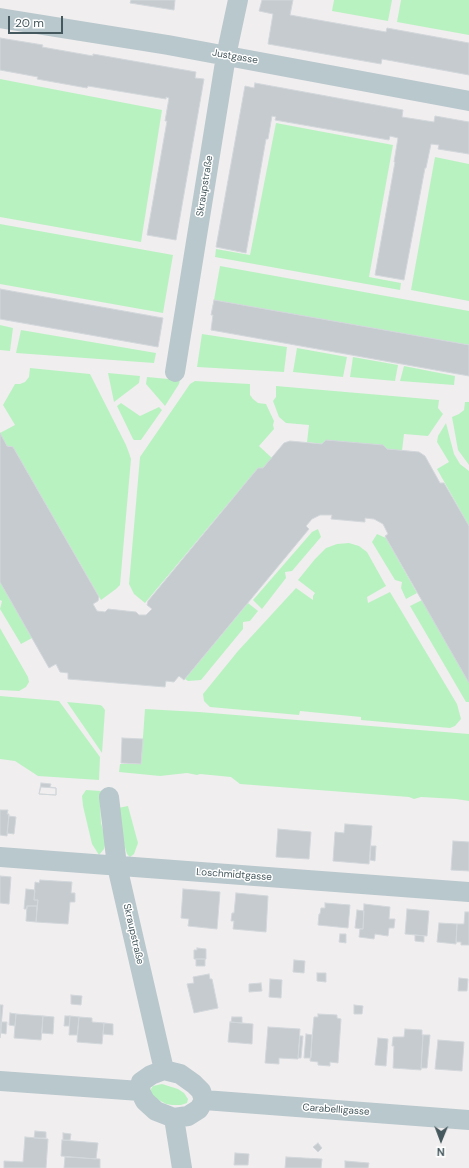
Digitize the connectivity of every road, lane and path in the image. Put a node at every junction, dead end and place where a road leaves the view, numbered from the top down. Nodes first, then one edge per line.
1 (238, 0) edge
2 (0, 18) edge
3 (226, 56) junction
4 (469, 101) edge
5 (175, 372) dead end
6 (109, 797) dead end
7 (0, 857) edge
8 (117, 866) junction
9 (469, 892) edge
10 (164, 1070) junction
11 (0, 1080) edge
12 (140, 1091) junction
13 (204, 1100) junction
14 (174, 1118) junction
15 (469, 1120) edge
16 (182, 1168) edge

1 - 3 street, Skraupstraße
2 - 3 street, Justgasse
3 - 4 street, Justgasse
3 - 5 street, Skraupstraße
6 - 8 street, Skraupstraße
7 - 8 street, Loschmidtgasse
8 - 9 street, Loschmidtgasse
8 - 10 street, Skraupstraße
10 - 12 street
10 - 13 street
11 - 12 street
12 - 14 street
13 - 14 street
13 - 15 street, Carabelligasse
14 - 16 street

